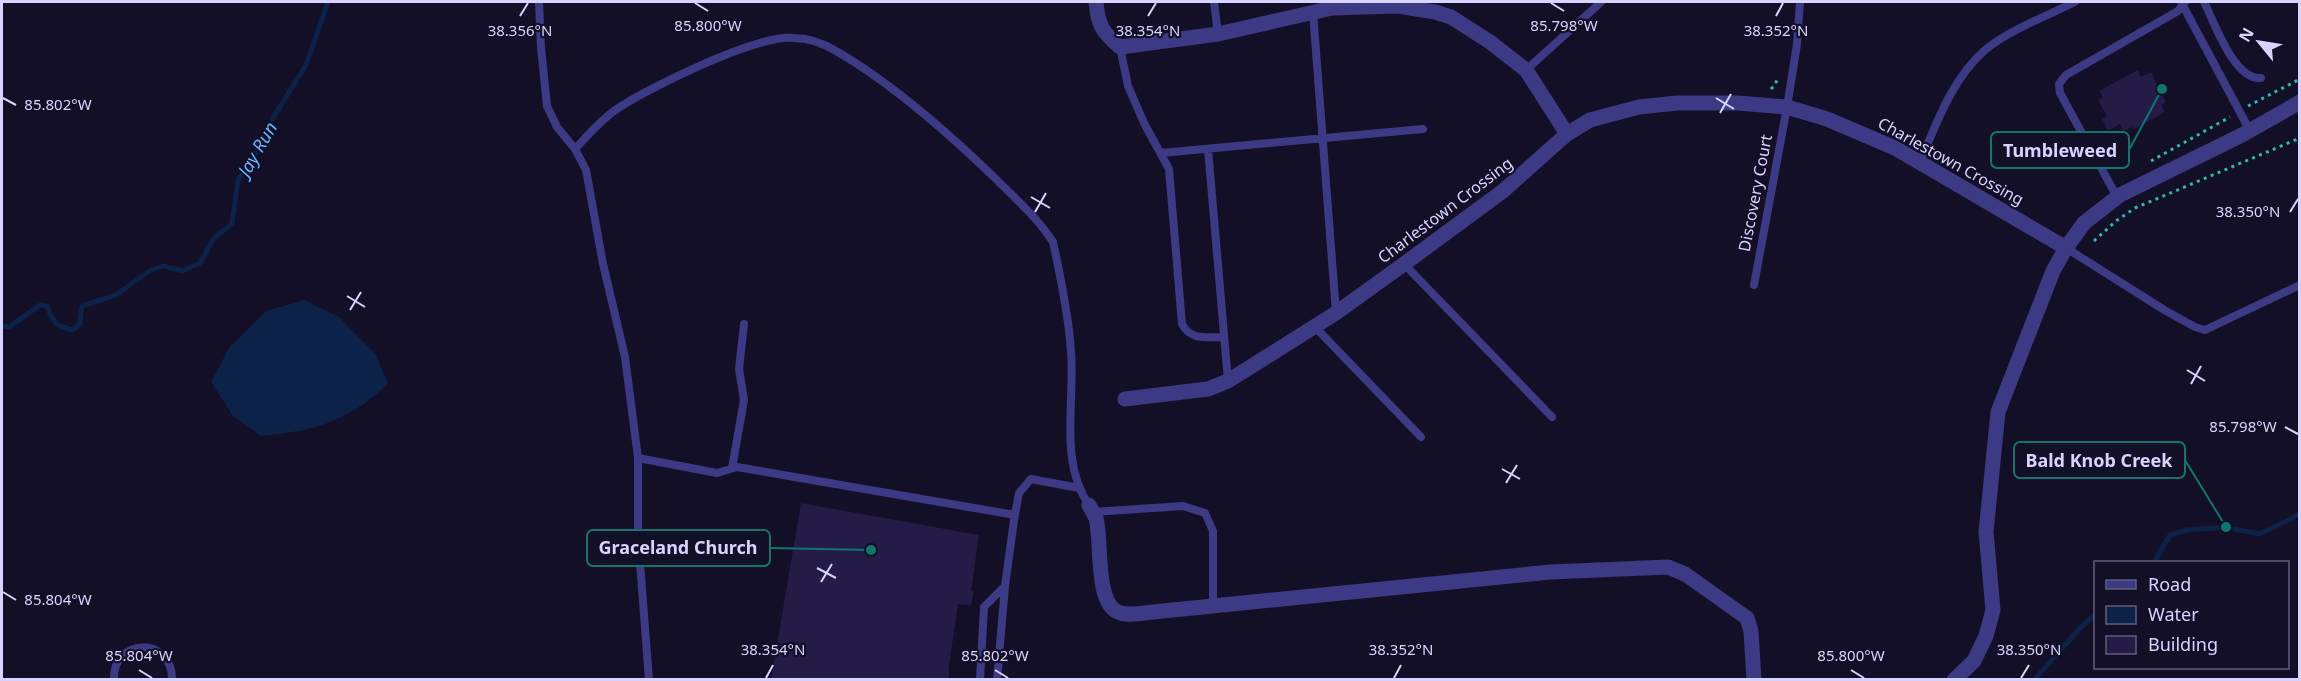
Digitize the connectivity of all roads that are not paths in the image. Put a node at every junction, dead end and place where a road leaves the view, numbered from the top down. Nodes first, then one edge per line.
1 (539, 2) edge
2 (1095, 2) edge
3 (1214, 2) edge
4 (1601, 2) edge
5 (1800, 2) edge
6 (2075, 2) edge
7 (2204, 2) edge
8 (2183, 3) edge
9 (1438, 7) edge
10 (1321, 8) edge
11 (1218, 34) junction
12 (1120, 47) junction
13 (1526, 70) junction
14 (2261, 78) dead end
15 (2300, 102) edge
16 (1787, 107) junction
17 (2300, 111) edge
18 (2268, 120) junction
19 (1423, 129) dead end
20 (2250, 131) junction
21 (1567, 134) junction
22 (1321, 138) junction
23 (575, 149) junction
24 (1208, 149) junction
25 (1161, 153) junction
26 (1920, 162) junction
27 (2117, 197) junction
28 (2066, 248) junction
29 (1404, 264) junction
30 (1754, 285) dead end
31 (2300, 285) edge
32 (1336, 313) junction
33 (744, 324) dead end
34 (1315, 327) junction
35 (1224, 337) junction
36 (1228, 381) junction
37 (1125, 399) dead end
38 (1552, 417) dead end
39 (1420, 437) dead end
40 (638, 458) junction
41 (732, 468) junction
42 (1079, 488) junction
43 (1091, 508) junction
44 (1015, 515) junction
45 (1005, 586) junction
46 (1214, 606) junction
47 (114, 680) edge
48 (172, 680) edge
49 (648, 680) edge
50 (980, 680) edge
51 (997, 680) edge
52 (1754, 680) edge
53 (1954, 680) edge

1 - 23 lane
2 - 12 street
3 - 11 lane
4 - 13 lane
5 - 16 lane, Discovery Court
6 - 26 lane
7 - 14 lane
8 - 20 lane
8 - 27 lane
9 - 10 street
9 - 13 street
10 - 11 street
10 - 22 lane
11 - 12 street
12 - 25 lane
13 - 21 street
15 - 18 street
16 - 21 street, Charlestown Crossing
16 - 26 street, Charlestown Crossing
16 - 30 lane, Discovery Court
17 - 18 street
18 - 20 street
19 - 22 lane
20 - 27 street
21 - 29 street, Charlestown Crossing
22 - 24 lane
22 - 32 lane
23 - 40 lane
23 - 42 lane
24 - 25 lane
24 - 35 lane
25 - 35 lane
26 - 28 street, Charlestown Crossing
27 - 28 street
28 - 31 lane
28 - 53 street
29 - 32 street, Charlestown Crossing
29 - 38 lane
32 - 34 street, Charlestown Crossing
33 - 41 lane
34 - 36 street, Charlestown Crossing
34 - 39 lane
35 - 36 lane
36 - 37 street, Charlestown Crossing
40 - 41 lane
40 - 49 lane
41 - 44 lane
42 - 43 lane
42 - 44 lane
43 - 46 street
43 - 46 lane
44 - 45 lane
45 - 50 lane
45 - 51 lane
46 - 52 street
47 - 48 lane

